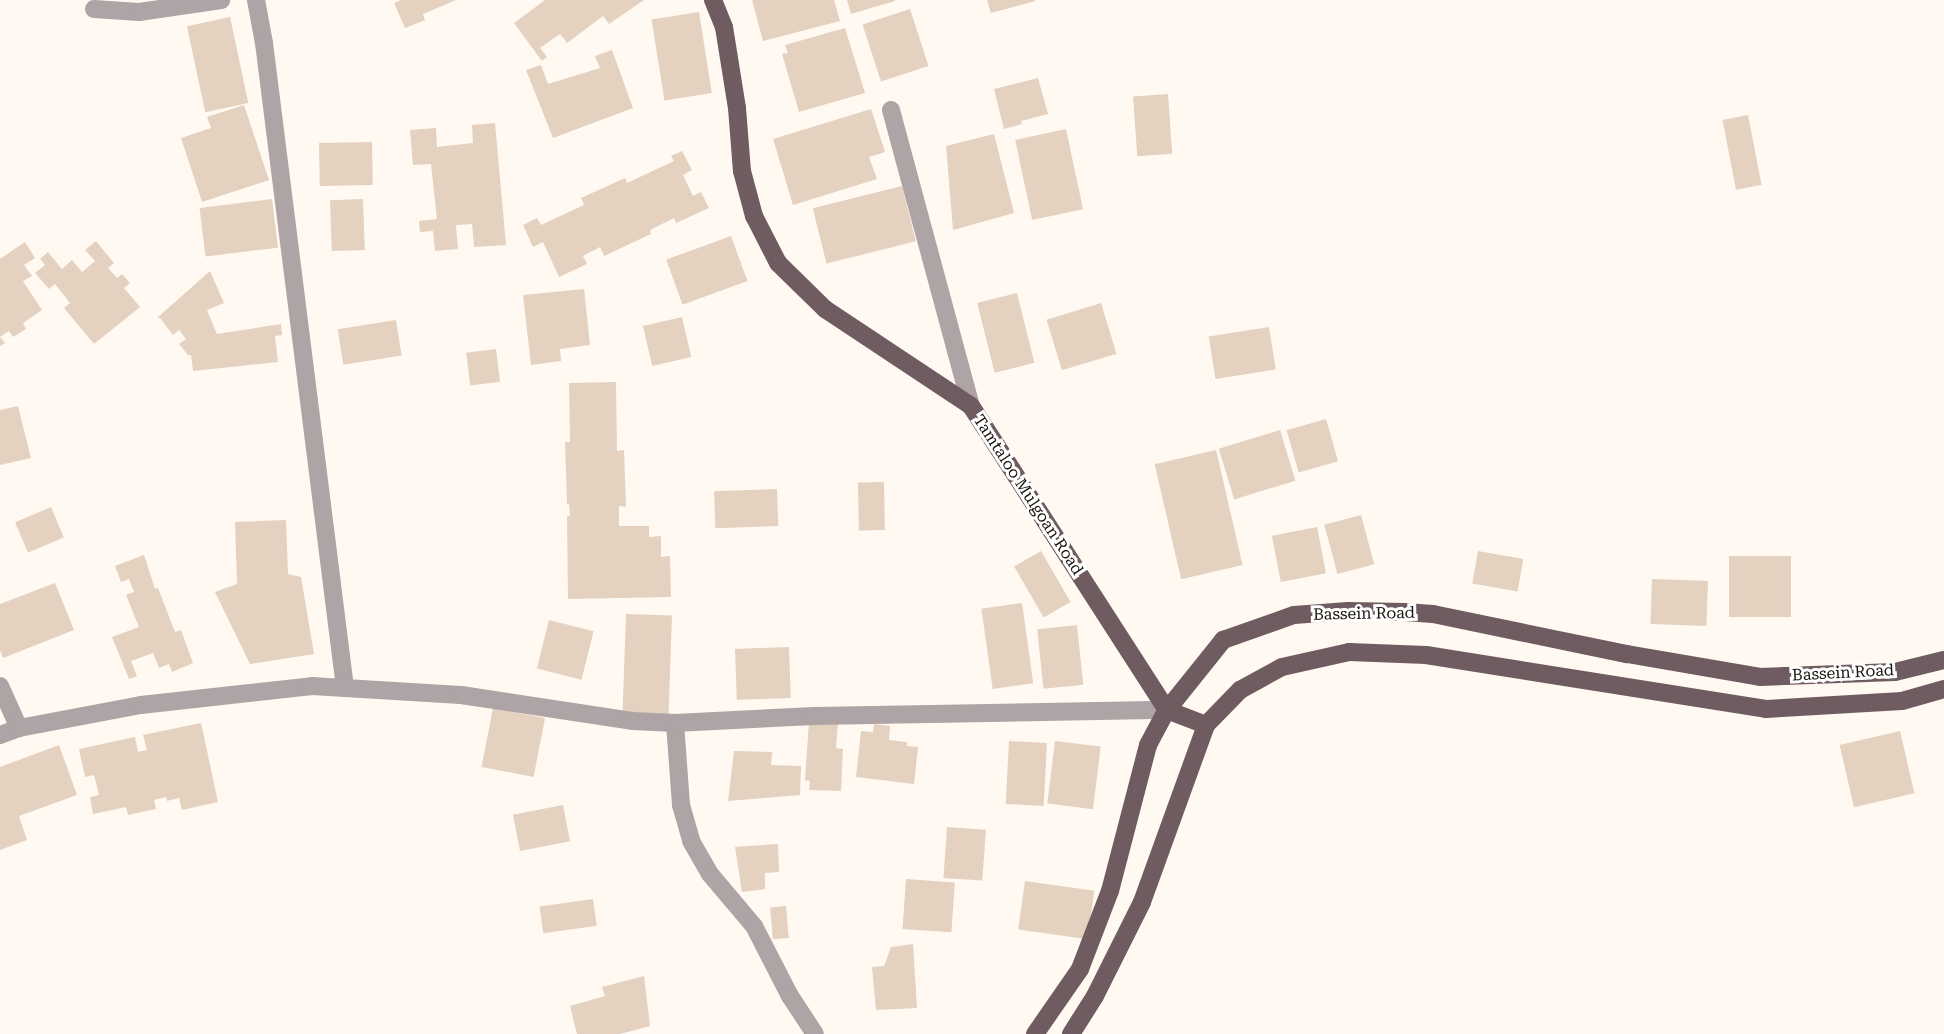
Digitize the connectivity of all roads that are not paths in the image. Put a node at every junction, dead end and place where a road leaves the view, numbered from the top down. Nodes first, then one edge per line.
1 (221, 0) edge
2 (256, 0) edge
3 (713, 0) edge
4 (94, 9) dead end
5 (891, 110) dead end
6 (971, 406) junction
7 (1944, 660) edge
8 (0, 686) edge
9 (345, 688) junction
10 (1944, 689) edge
11 (1167, 710) junction
12 (675, 723) junction
13 (1206, 725) junction
14 (19, 728) junction
15 (0, 735) edge
16 (815, 1034) edge
17 (1035, 1034) edge
18 (1071, 1034) edge

1 - 4 street
2 - 9 street
3 - 6 main road, Tamtaloo Mulgoan Road
5 - 6 street
6 - 11 main road, Tamtaloo Mulgoan Road
7 - 11 main road, Bassein Road
8 - 14 street
9 - 12 street
9 - 14 street
10 - 13 main road, Bassein Road
11 - 12 street
11 - 13 main road
11 - 17 main road, Bassein Road
12 - 16 street
13 - 18 main road
14 - 15 street

